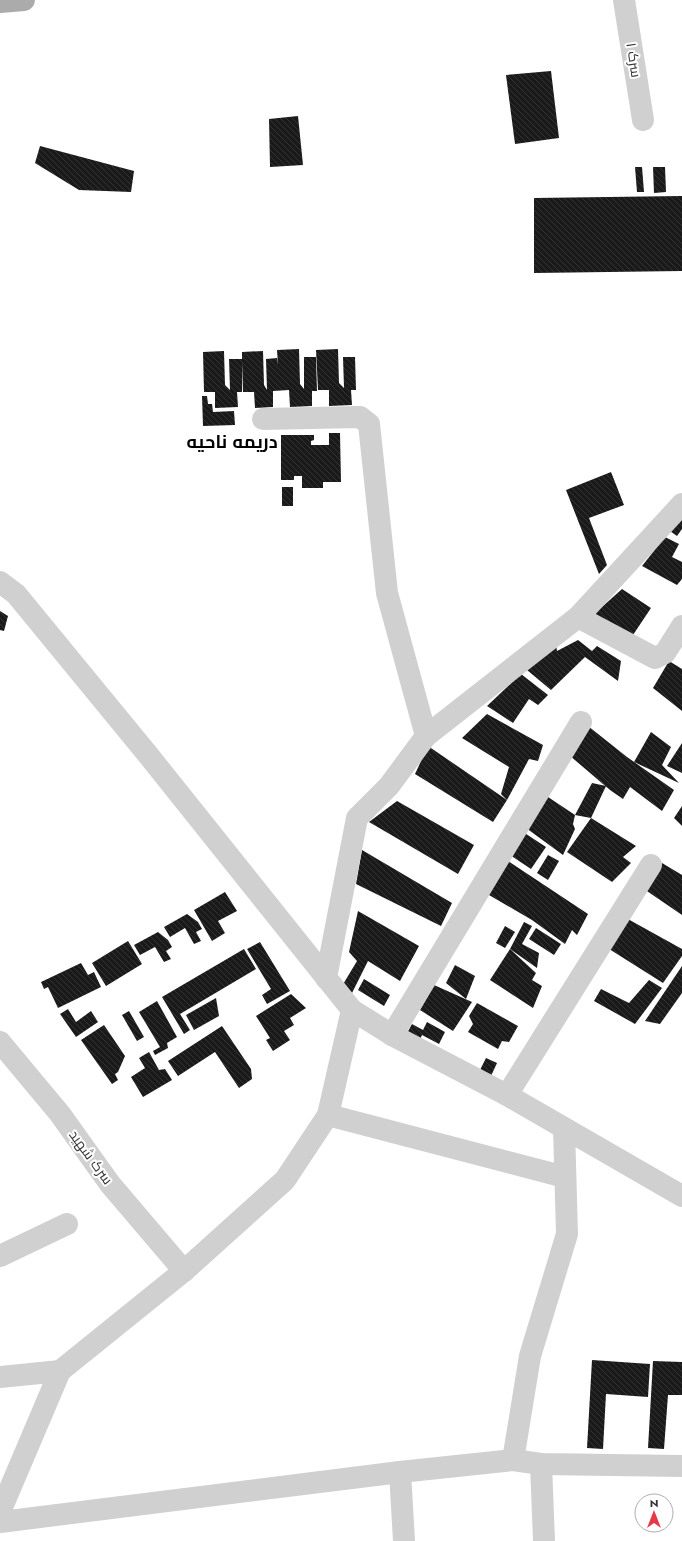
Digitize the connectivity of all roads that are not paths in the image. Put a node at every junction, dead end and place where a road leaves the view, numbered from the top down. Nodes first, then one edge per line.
1 (24, 0) edge
2 (624, 0) edge
3 (0, 2) edge
4 (643, 120) dead end
5 (263, 419) dead end
6 (682, 504) edge
7 (0, 582) edge
8 (578, 618) junction
9 (682, 626) edge
10 (581, 722) dead end
11 (426, 736) junction
12 (651, 865) dead end
13 (326, 978) junction
14 (352, 1010) junction
15 (392, 1035) junction
16 (0, 1042) edge
17 (507, 1095) junction
18 (328, 1115) junction
19 (564, 1128) junction
20 (565, 1177) junction
21 (682, 1196) edge
22 (67, 1224) dead end
23 (0, 1256) edge
24 (184, 1271) junction
25 (60, 1371) junction
26 (0, 1377) edge
27 (513, 1460) junction
28 (541, 1464) junction
29 (682, 1466) edge
30 (400, 1472) junction
31 (0, 1512) edge
32 (0, 1522) edge
33 (404, 1541) edge
34 (544, 1541) edge

1 - 3 main road
2 - 4 street, سرک ۱
5 - 11 street
6 - 8 street
7 - 13 street
8 - 9 street
8 - 11 street
10 - 15 street
11 - 13 street
12 - 17 street
13 - 14 street
14 - 15 street
14 - 18 street
15 - 17 street
16 - 24 street, سرک شهید
17 - 19 street
18 - 20 street
18 - 24 street
19 - 20 street
19 - 21 street
20 - 27 street
22 - 23 street
24 - 25 street
25 - 26 street
25 - 31 street
27 - 28 street
27 - 30 street
28 - 29 street
28 - 34 street
30 - 32 street
30 - 33 street

